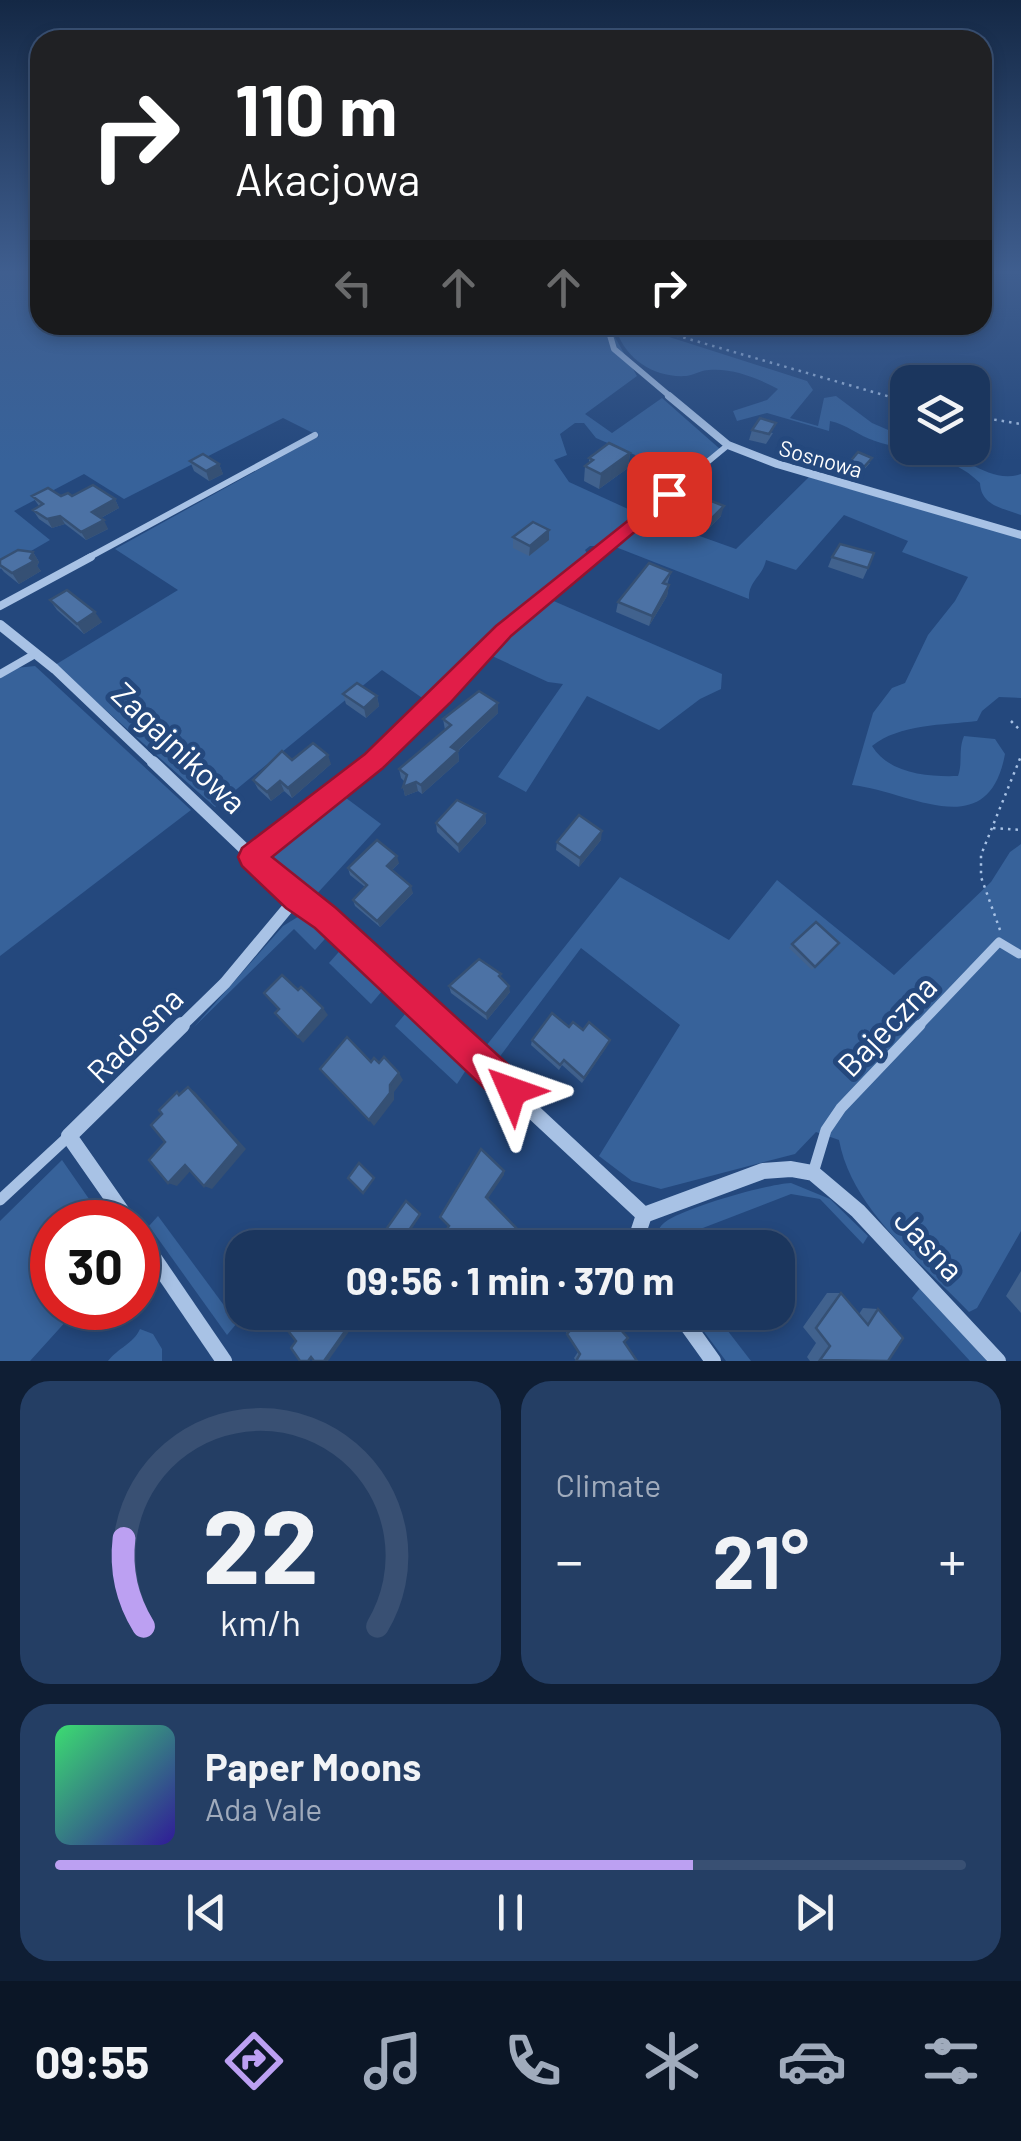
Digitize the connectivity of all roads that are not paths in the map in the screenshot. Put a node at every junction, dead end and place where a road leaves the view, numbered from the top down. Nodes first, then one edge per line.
1 (610, 335) edge
2 (314, 436) dead end
3 (728, 445) junction
4 (1021, 536) edge
5 (0, 606) edge
6 (0, 625) edge
7 (35, 654) junction
8 (0, 674) edge
9 (252, 857) junction
10 (296, 898) junction
11 (1019, 954) edge
12 (69, 1136) junction
13 (813, 1174) junction
14 (0, 1200) edge
15 (114, 1200) edge
16 (644, 1214) junction
17 (639, 1230) edge
18 (160, 1267) edge
19 (691, 1330) edge
20 (224, 1361) edge
21 (713, 1361) edge
22 (998, 1361) edge

1 - 3 street, Sosnowa
2 - 5 lane
3 - 4 street, Sosnowa
3 - 9 lane
6 - 7 street, Zagajnikowa
7 - 8 lane
7 - 9 street, Zagajnikowa
9 - 10 street, Zagajnikowa
10 - 12 street, Radosna
10 - 16 street, Zagajnikowa
11 - 13 lane, Bajeczna
12 - 14 lane, Radosna
12 - 15 street
13 - 16 street
13 - 22 street, Jasna
16 - 17 street
18 - 20 street
19 - 21 street

